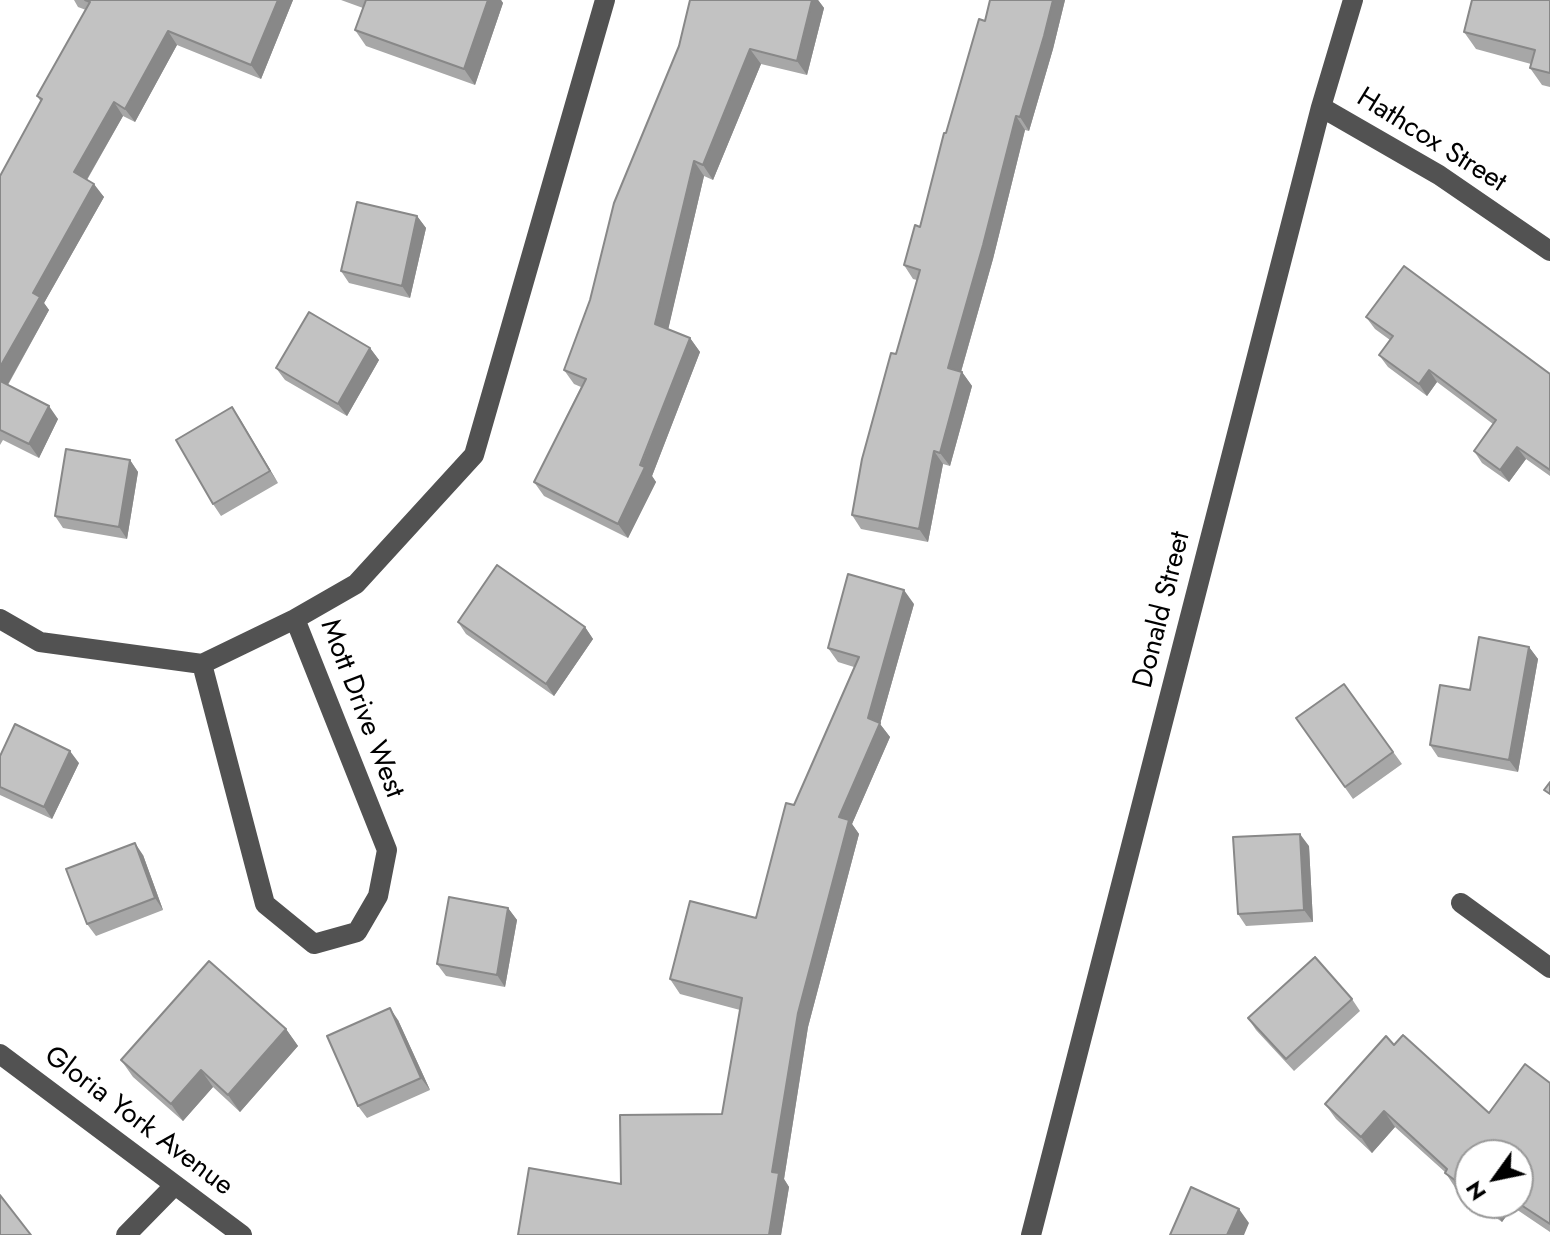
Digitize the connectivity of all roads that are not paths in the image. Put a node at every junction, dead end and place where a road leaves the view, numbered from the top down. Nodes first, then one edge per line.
1 (605, 0) edge
2 (1353, 0) edge
3 (1321, 107) junction
4 (1550, 251) edge
5 (0, 619) edge
6 (295, 619) junction
7 (202, 664) junction
8 (1461, 903) dead end
9 (1550, 968) edge
10 (0, 1054) edge
11 (175, 1185) junction
12 (126, 1235) edge
13 (242, 1235) edge
14 (1031, 1235) edge

1 - 6 street, Mott Drive West
2 - 3 street, Donald Street
3 - 4 street, Hathcox Street
3 - 14 street, Donald Street
5 - 7 street
6 - 7 street
6 - 7 street, Mott Drive West
8 - 9 street
10 - 11 street, Gloria York Avenue
11 - 12 street
11 - 13 street, Gloria York Avenue

